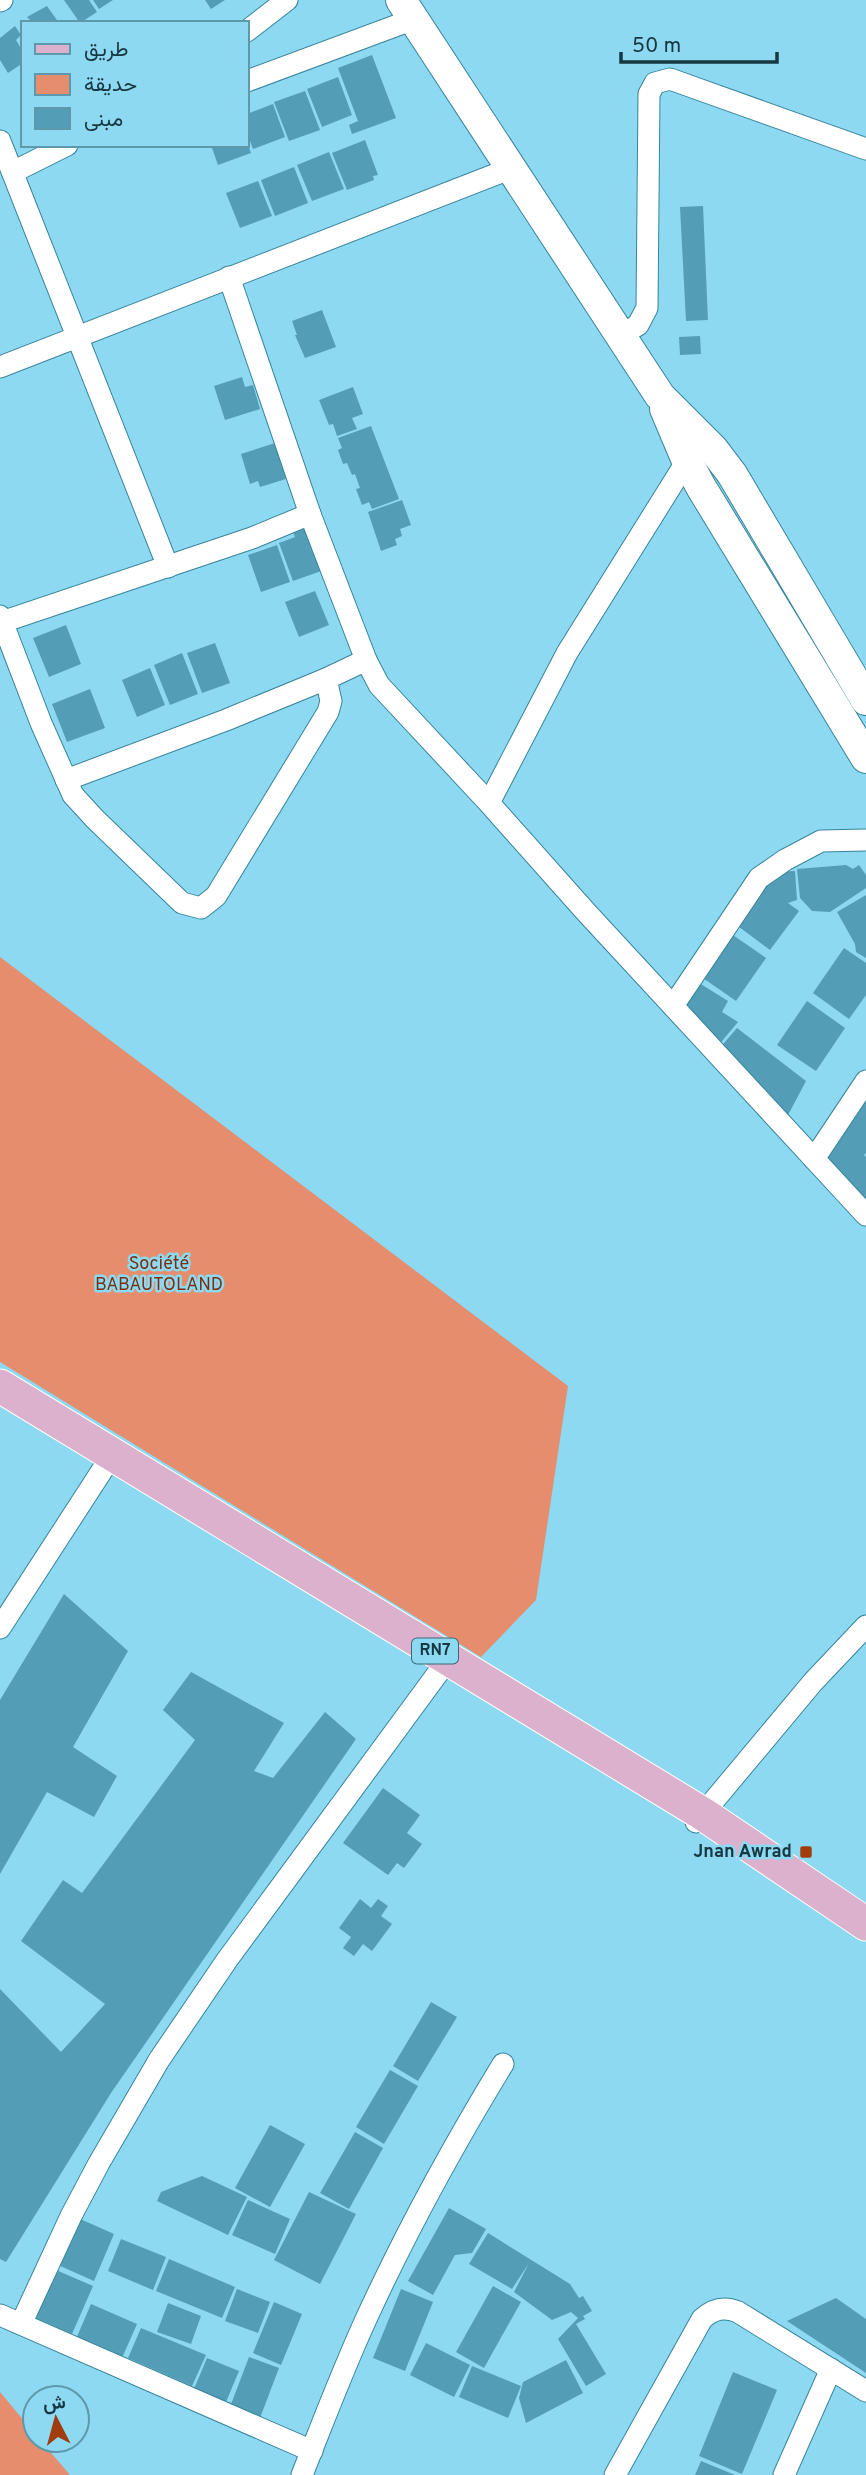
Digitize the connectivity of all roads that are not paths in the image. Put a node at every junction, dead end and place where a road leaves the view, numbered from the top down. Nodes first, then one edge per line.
1 (287, 0) edge
2 (408, 10) edge
3 (248, 31) edge
4 (248, 81) edge
5 (0, 141) edge
6 (64, 147) edge
7 (866, 149) edge
8 (512, 168) junction
9 (13, 172) junction
10 (229, 277) junction
11 (621, 335) junction
12 (78, 337) junction
13 (0, 367) edge
14 (694, 449) junction
15 (310, 514) junction
16 (168, 567) junction
17 (1, 619) edge
18 (366, 660) junction
19 (326, 679) junction
20 (866, 700) edge
21 (866, 758) edge
22 (66, 780) junction
23 (489, 803) junction
24 (866, 840) edge
25 (673, 1006) junction
26 (866, 1081) edge
27 (814, 1159) junction
28 (866, 1215) edge
29 (0, 1386) edge
30 (0, 1406) edge
31 (103, 1469) junction
32 (866, 1626) edge
33 (0, 1628) edge
34 (438, 1673) junction
35 (698, 1820) junction
36 (866, 1924) edge
37 (866, 1943) edge
38 (503, 2064) dead end
39 (0, 2315) edge
40 (20, 2324) junction
41 (831, 2369) junction
42 (866, 2390) edge
43 (312, 2451) junction
44 (302, 2475) edge
45 (615, 2475) edge
46 (784, 2475) edge

1 - 3 street
2 - 4 street
2 - 8 street
5 - 9 street
6 - 9 street
7 - 11 street
8 - 10 street
8 - 11 street
9 - 12 street
10 - 12 street
10 - 15 street
11 - 14 street
12 - 13 street
12 - 16 street
14 - 20 street
14 - 21 street
14 - 23 street
15 - 16 street
15 - 18 street
16 - 17 street
17 - 22 street
18 - 19 street
18 - 23 street
19 - 22 street
19 - 22 street
23 - 25 street
24 - 25 street
25 - 27 street
26 - 27 street
27 - 28 street
29 - 35 main road, RN7
30 - 31 main road, RN7
31 - 33 street
31 - 34 main road, RN7
32 - 35 street
34 - 35 main road, RN7
34 - 40 street
35 - 36 main road, RN7
35 - 37 main road, RN7
38 - 43 street
39 - 40 street
40 - 43 street
41 - 42 street
41 - 45 street
41 - 46 street
43 - 44 street

